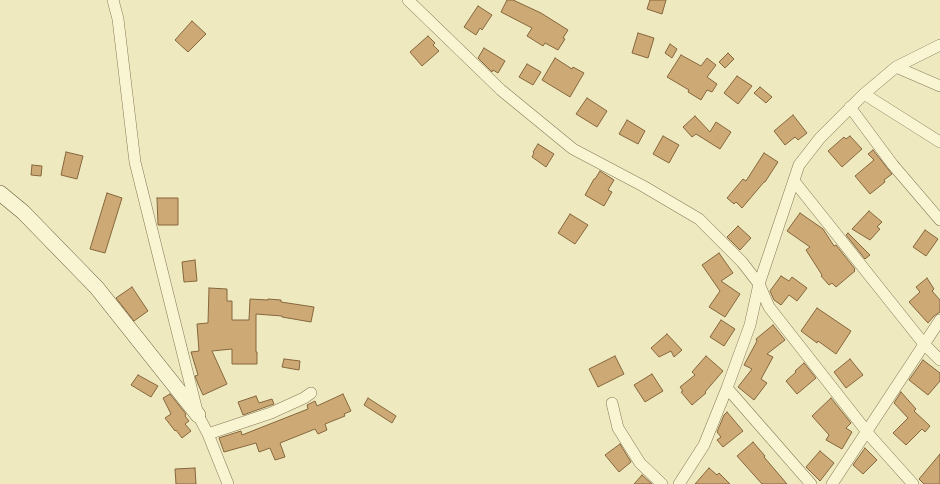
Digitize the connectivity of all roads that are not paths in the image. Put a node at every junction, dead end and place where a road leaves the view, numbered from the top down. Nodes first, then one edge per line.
1 (113, 0) edge
2 (408, 0) edge
3 (940, 45) edge
4 (896, 67) junction
5 (940, 86) edge
6 (864, 94) junction
7 (850, 107) junction
8 (940, 142) edge
9 (794, 181) junction
10 (0, 193) edge
11 (940, 220) edge
12 (758, 284) junction
13 (940, 320) edge
14 (924, 344) junction
15 (940, 360) edge
16 (727, 388) junction
17 (311, 393) dead end
18 (612, 403) dead end
19 (198, 415) junction
20 (866, 431) junction
21 (208, 434) junction
22 (683, 482) edge
23 (228, 484) edge
24 (662, 484) edge
25 (811, 484) edge
26 (832, 484) edge
27 (913, 484) edge

1 - 19 street
2 - 12 street
3 - 4 street
4 - 5 street
4 - 6 street
6 - 7 street
6 - 8 street
7 - 9 street
7 - 11 street
9 - 12 street
9 - 14 street
10 - 19 street
12 - 16 street
12 - 20 street
13 - 14 street
14 - 15 street
14 - 20 street
16 - 22 street
16 - 25 street
17 - 21 street
18 - 24 street
19 - 21 street
20 - 26 street
20 - 27 street
21 - 23 street

